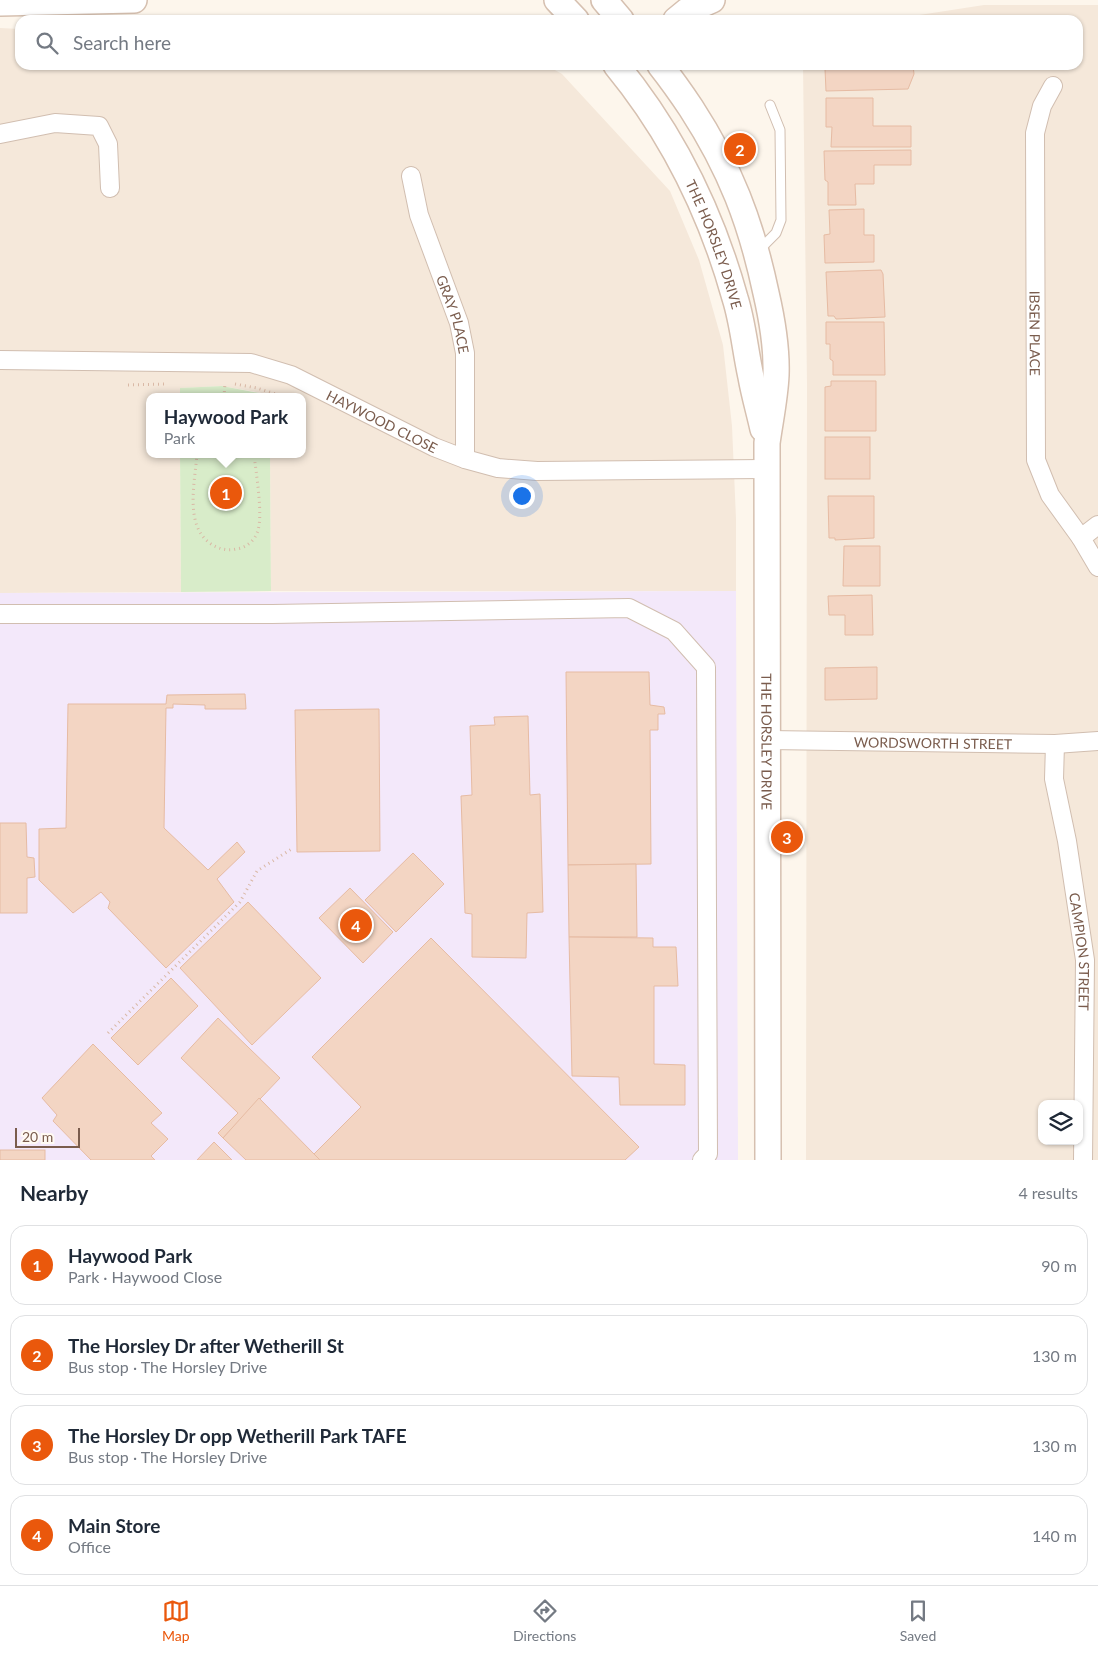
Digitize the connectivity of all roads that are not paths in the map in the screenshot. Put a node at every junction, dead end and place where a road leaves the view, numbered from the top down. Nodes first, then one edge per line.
1 (134, 0) edge
2 (557, 0) edge
3 (604, 0) edge
4 (712, 0) edge
5 (0, 3) edge
6 (571, 15) edge
7 (617, 15) edge
8 (682, 15) edge
9 (620, 70) edge
10 (667, 70) edge
11 (1053, 86) dead end
12 (770, 105) dead end
13 (0, 134) edge
14 (411, 176) dead end
15 (110, 188) dead end
16 (757, 252) junction
17 (0, 360) edge
18 (767, 443) junction
19 (465, 459) junction
20 (768, 469) junction
21 (1098, 525) edge
22 (1081, 538) junction
23 (1098, 567) edge
24 (0, 614) edge
25 (768, 740) junction
26 (1098, 741) edge
27 (1055, 744) junction
28 (702, 1160) edge
29 (768, 1160) edge
30 (1083, 1160) edge

1 - 5 main road
2 - 6 main road
3 - 7 main road
4 - 8 main road
9 - 18 main road, THE HORSLEY DRIVE
10 - 16 main road, THE HORSLEY DRIVE
11 - 22 street, IBSEN PLACE
12 - 16 lane
13 - 15 street
14 - 19 street, GRAY PLACE
16 - 18 main road, THE HORSLEY DRIVE
17 - 19 street, HAYWOOD CLOSE
18 - 20 main road, THE HORSLEY DRIVE
19 - 20 street, HAYWOOD CLOSE
20 - 25 main road, THE HORSLEY DRIVE
21 - 22 street
22 - 23 street, IBSEN PLACE
24 - 28 street
25 - 27 street, WORDSWORTH STREET
25 - 29 main road, THE HORSLEY DRIVE
26 - 27 street, WORDSWORTH STREET
27 - 30 street, CAMPION STREET

